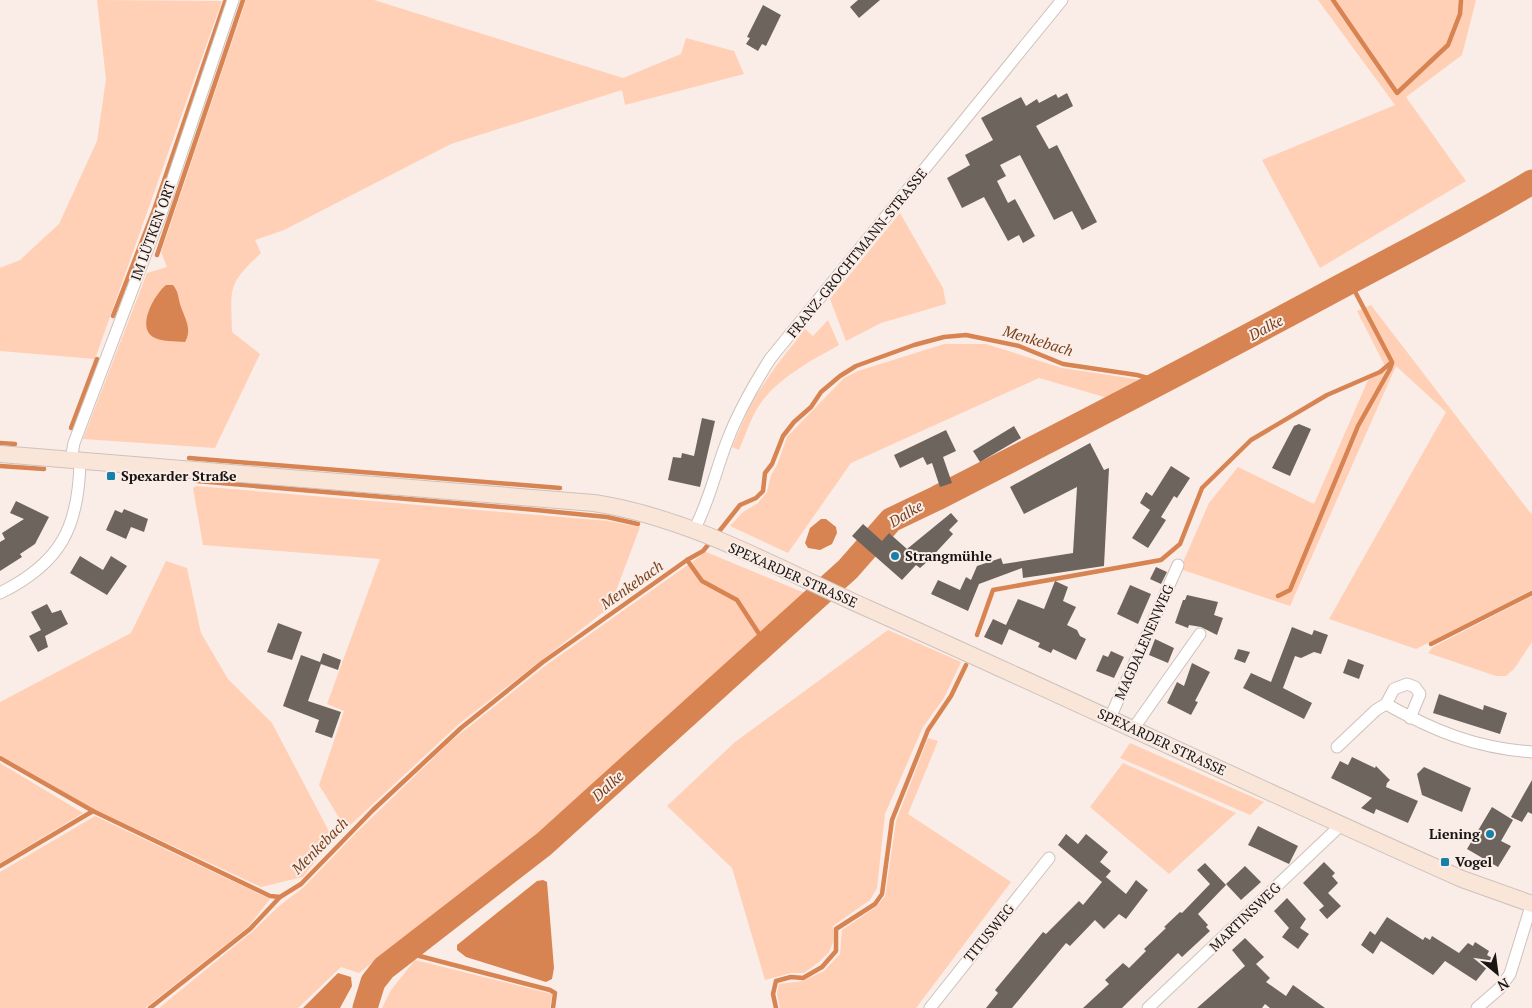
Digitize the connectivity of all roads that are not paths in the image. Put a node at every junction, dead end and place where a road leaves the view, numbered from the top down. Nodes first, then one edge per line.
1 (233, 0) edge
2 (1062, 0) edge
3 (0, 454) edge
4 (75, 460) junction
5 (698, 532) junction
6 (1178, 565) dead end
7 (0, 593) edge
8 (1200, 634) dead end
9 (1386, 704) junction
10 (1110, 718) junction
11 (1410, 718) junction
12 (1133, 729) junction
13 (1337, 747) dead end
14 (1532, 752) edge
15 (1340, 825) junction
16 (1049, 858) dead end
17 (1532, 904) edge
18 (930, 1008) edge
19 (1148, 1008) edge
20 (1477, 1008) edge

1 - 4 street, IM LÜTKEN ORT
2 - 5 street, FRANZ-GROCHTMANN-STRASSE
3 - 4 main road, SPEXARDER STRASSE
4 - 5 main road, SPEXARDER STRASSE
4 - 7 street, IM LÜTKEN ORT
5 - 10 main road, SPEXARDER STRASSE
6 - 10 street, MAGDALENENWEG
8 - 12 street
9 - 11 street
9 - 11 street
9 - 13 street
10 - 12 main road, SPEXARDER STRASSE
11 - 14 street
12 - 15 main road, SPEXARDER STRASSE
15 - 17 main road, SPEXARDER STRASSE
15 - 19 street, MARTINSWEG
16 - 18 street, TITUSWEG
17 - 20 street

